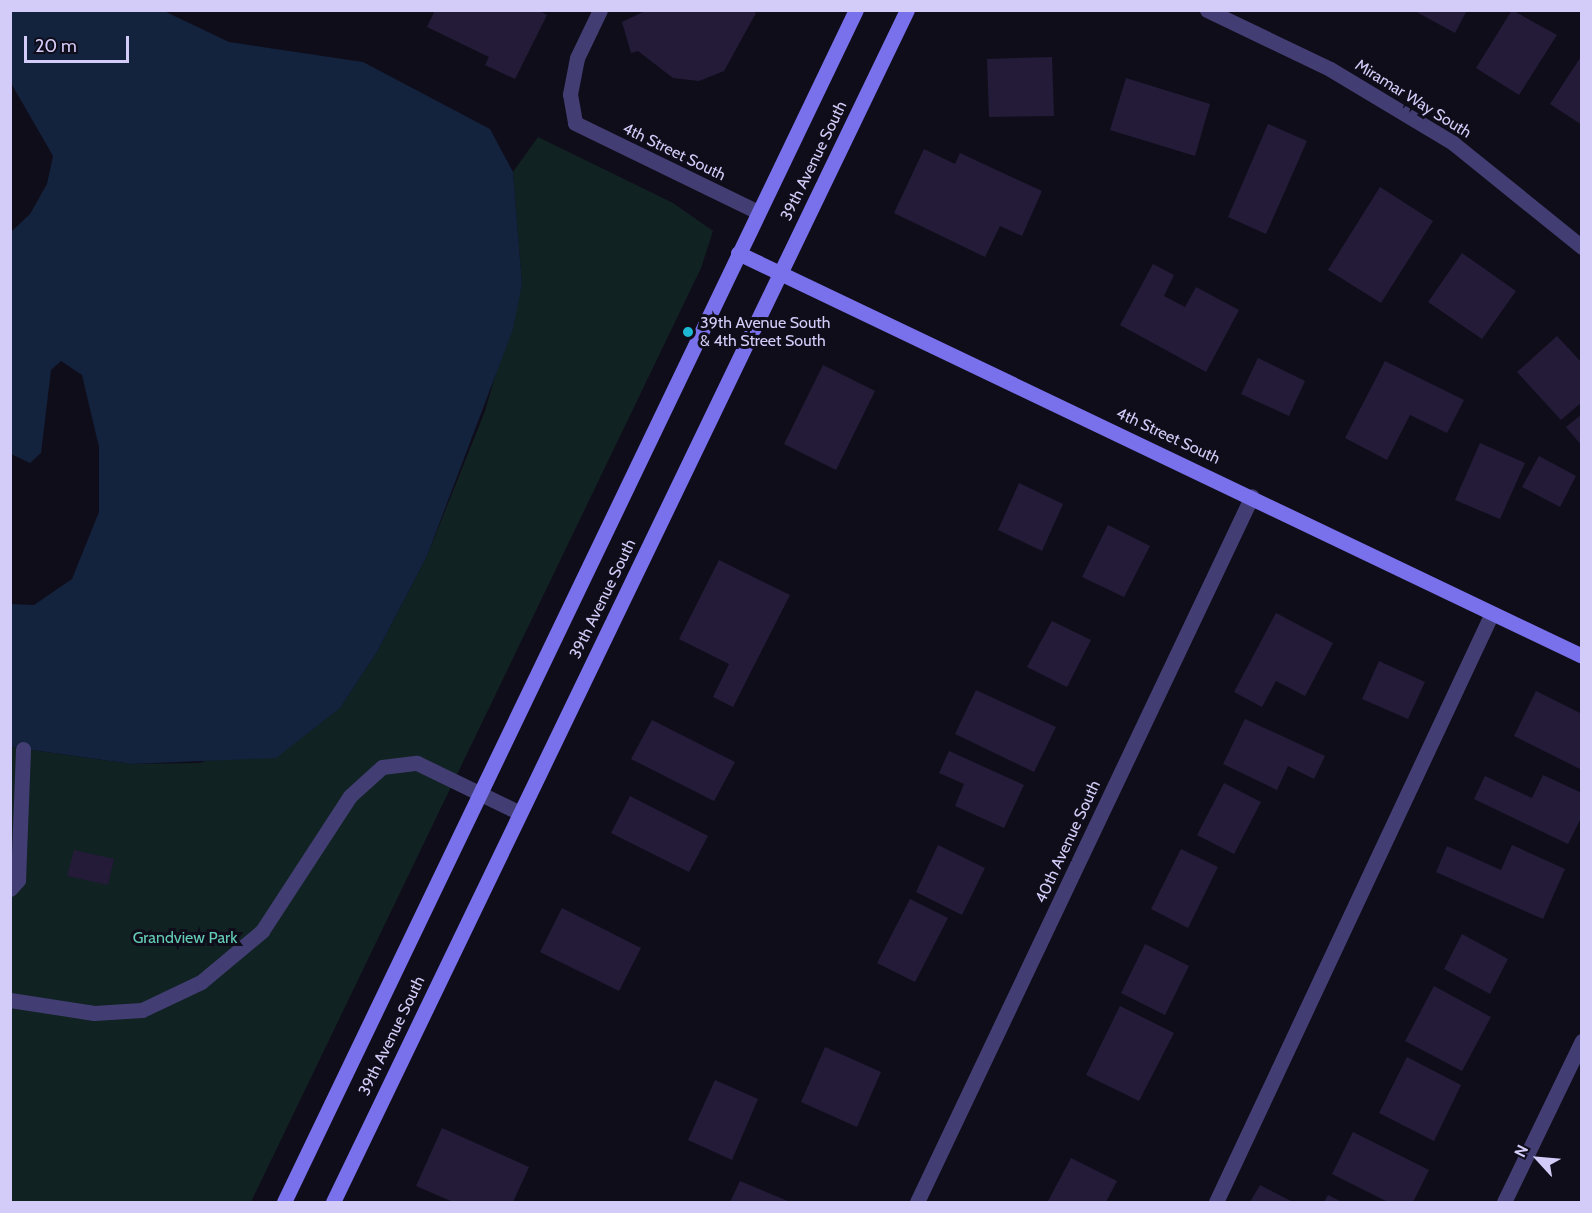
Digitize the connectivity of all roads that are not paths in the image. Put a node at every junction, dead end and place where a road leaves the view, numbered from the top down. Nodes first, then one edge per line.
1 (600, 10) edge
2 (856, 10) edge
3 (907, 10) edge
4 (1206, 10) edge
5 (758, 212) junction
6 (1581, 247) edge
7 (738, 253) junction
8 (780, 273) junction
9 (1252, 496) junction
10 (1492, 613) junction
11 (1581, 656) edge
12 (23, 749) dead end
13 (480, 793) junction
14 (520, 813) junction
15 (10, 889) edge
16 (10, 1000) edge
17 (1581, 1041) edge
18 (284, 1203) edge
19 (333, 1203) edge
20 (917, 1203) edge
21 (1216, 1203) edge
22 (1504, 1203) edge

1 - 5 street, 4th Street South
2 - 5 street, 39th Avenue South
3 - 8 street, 39th Avenue South
4 - 6 street, Miramar Way South
5 - 7 street, 39th Avenue South
7 - 8 street, 4th Street South
7 - 13 street, 39th Avenue South
8 - 9 street, 4th Street South
8 - 14 street, 39th Avenue South
9 - 10 street, 4th Street South
9 - 20 street, 40th Avenue South
10 - 11 street, 4th Street South
10 - 21 street
12 - 15 street
13 - 14 street
13 - 16 street
13 - 18 street, 39th Avenue South
14 - 19 street, 39th Avenue South
17 - 22 street

